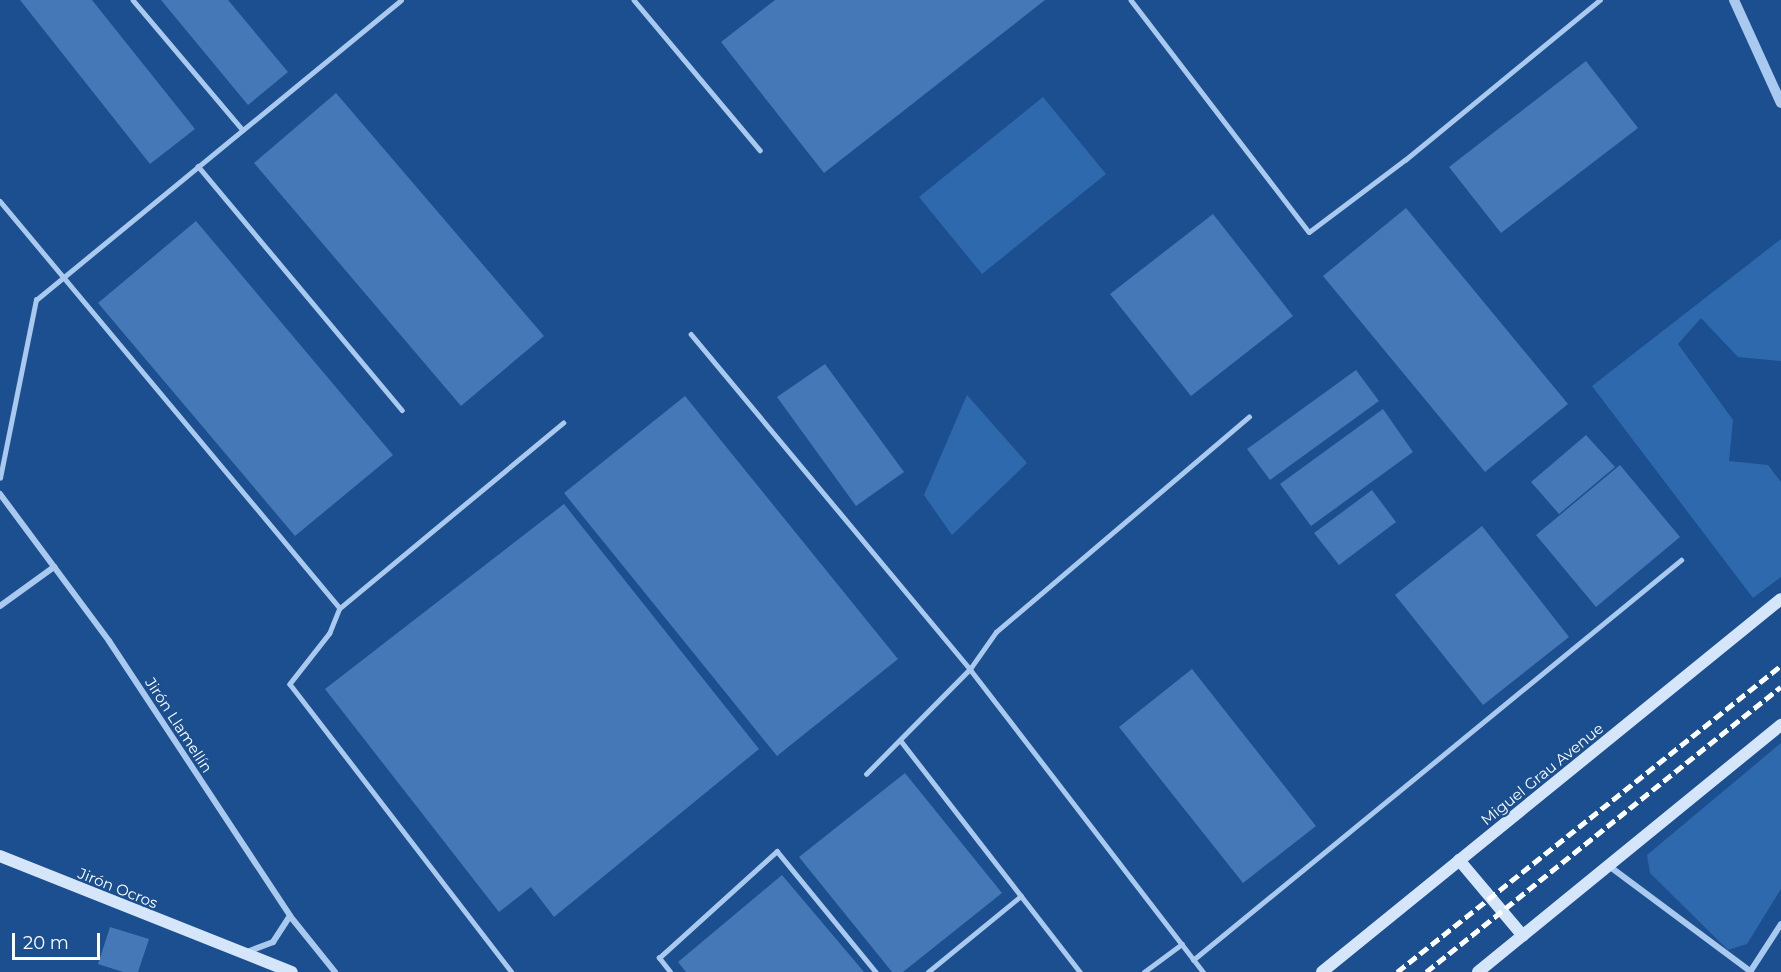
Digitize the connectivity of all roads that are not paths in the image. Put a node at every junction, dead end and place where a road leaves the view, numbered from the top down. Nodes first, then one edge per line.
1 (133, 0) edge
2 (401, 0) edge
3 (634, 0) edge
4 (1131, 0) edge
5 (1600, 0) edge
6 (1734, 0) edge
7 (1781, 103) edge
8 (243, 130) junction
9 (760, 150) dead end
10 (198, 166) junction
11 (0, 201) edge
12 (62, 278) junction
13 (691, 334) dead end
14 (402, 410) dead end
15 (1249, 417) dead end
16 (563, 423) dead end
17 (0, 478) edge
18 (0, 494) edge
19 (1681, 560) dead end
20 (54, 567) junction
21 (1781, 599) edge
22 (0, 606) edge
23 (340, 608) junction
24 (970, 669) junction
25 (1781, 725) edge
26 (901, 741) junction
27 (866, 774) dead end
28 (0, 856) edge
29 (1460, 861) junction
30 (1609, 866) junction
31 (1021, 896) junction
32 (290, 916) junction
33 (1781, 924) edge
34 (1523, 936) junction
35 (1182, 944) junction
36 (241, 953) junction
37 (1193, 960) junction
38 (292, 972) edge
39 (335, 972) edge
40 (512, 972) edge
41 (670, 972) edge
42 (876, 972) edge
43 (928, 972) edge
44 (1080, 972) edge
45 (1144, 972) edge
46 (1203, 972) edge
47 (1322, 972) edge
48 (1478, 972) edge
49 (1750, 972) edge

1 - 8 lane
2 - 8 lane
3 - 9 lane
4 - 5 lane
6 - 7 street
8 - 10 lane
10 - 12 lane
10 - 14 lane
11 - 12 lane
12 - 17 lane
12 - 23 lane
13 - 24 lane
15 - 24 lane
16 - 23 lane
18 - 20 street, Jirón Llamellín
19 - 37 lane
20 - 22 street
20 - 32 street, Jirón Llamellín
21 - 29 main road, Miguel Grau Avenue
23 - 40 lane
24 - 26 lane
24 - 35 lane
25 - 30 main road
26 - 27 lane
26 - 31 lane
28 - 36 main road, Jirón Ocros
29 - 34 main road
29 - 47 main road, Miguel Grau Avenue
30 - 34 main road
30 - 49 street
31 - 43 lane
31 - 44 lane
32 - 36 street
32 - 39 street, Jirón Llamellín
33 - 49 street
34 - 48 main road
35 - 37 lane
35 - 45 lane
36 - 38 main road, Jirón Ocros
37 - 46 lane
41 - 42 lane

